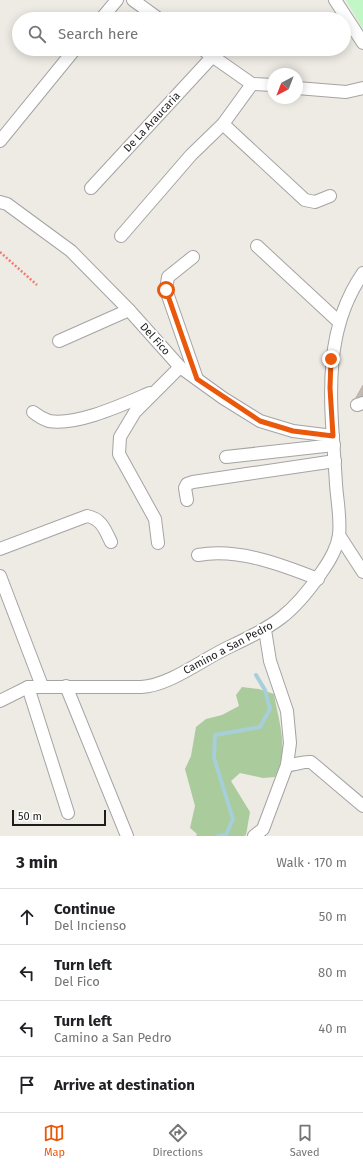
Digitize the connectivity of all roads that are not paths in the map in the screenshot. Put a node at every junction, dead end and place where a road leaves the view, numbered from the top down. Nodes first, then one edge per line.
1 (117, 0) edge
2 (132, 0) edge
3 (335, 0) edge
4 (106, 12) edge
5 (149, 12) edge
6 (343, 12) edge
7 (351, 25) edge
8 (363, 43) edge
9 (69, 56) edge
10 (212, 57) joint
11 (252, 84) junction
12 (267, 85) edge
13 (303, 88) edge
14 (363, 88) edge
15 (223, 124) junction
16 (0, 141) edge
17 (91, 188) dead end
18 (330, 196) dead end
19 (0, 202) edge
20 (121, 236) dead end
21 (257, 246) dead end
22 (193, 257) dead end
23 (363, 273) edge
24 (129, 310) junction
25 (339, 322) junction
26 (59, 341) dead end
27 (180, 367) junction
28 (197, 379) junction
29 (156, 390) junction
30 (33, 412) dead end
31 (334, 440) junction
32 (226, 457) dead end
33 (335, 461) junction
34 (187, 500) dead end
35 (339, 536) junction
36 (110, 542) dead end
37 (158, 543) dead end
38 (0, 549) edge
39 (198, 555) dead end
40 (363, 572) edge
41 (0, 578) edge
42 (318, 579) junction
43 (265, 630) junction
44 (42, 686) junction
45 (66, 686) junction
46 (28, 687) junction
47 (0, 701) edge
48 (287, 765) junction
49 (363, 806) edge
50 (68, 813) dead end
51 (127, 836) edge
52 (254, 836) edge

1 - 4 street
2 - 5 street
3 - 6 street
7 - 8 street
9 - 16 street
10 - 11 street
10 - 17 street, De La Araucaria
11 - 12 street
11 - 15 street
13 - 14 street
15 - 18 street
15 - 20 street
19 - 24 street, Del Fico
21 - 25 street
22 - 28 street
23 - 25 street, Camino a San Pedro
24 - 26 street
24 - 27 street, Del Fico
25 - 31 street, Camino a San Pedro
27 - 28 street, Del Fico
27 - 29 street
28 - 31 street, Del Fico
29 - 30 street
29 - 37 street
31 - 32 street
31 - 33 street, Camino a San Pedro
33 - 34 street
33 - 35 street, Camino a San Pedro
35 - 40 street
35 - 42 street, Camino a San Pedro
36 - 38 street
39 - 42 street
41 - 44 street
42 - 43 street, Camino a San Pedro
43 - 45 street, Camino a San Pedro
43 - 48 street
44 - 45 street, Camino a San Pedro
44 - 46 street, Camino a San Pedro
45 - 51 street
46 - 47 street, Camino a San Pedro
46 - 50 street
48 - 49 street
48 - 52 street

